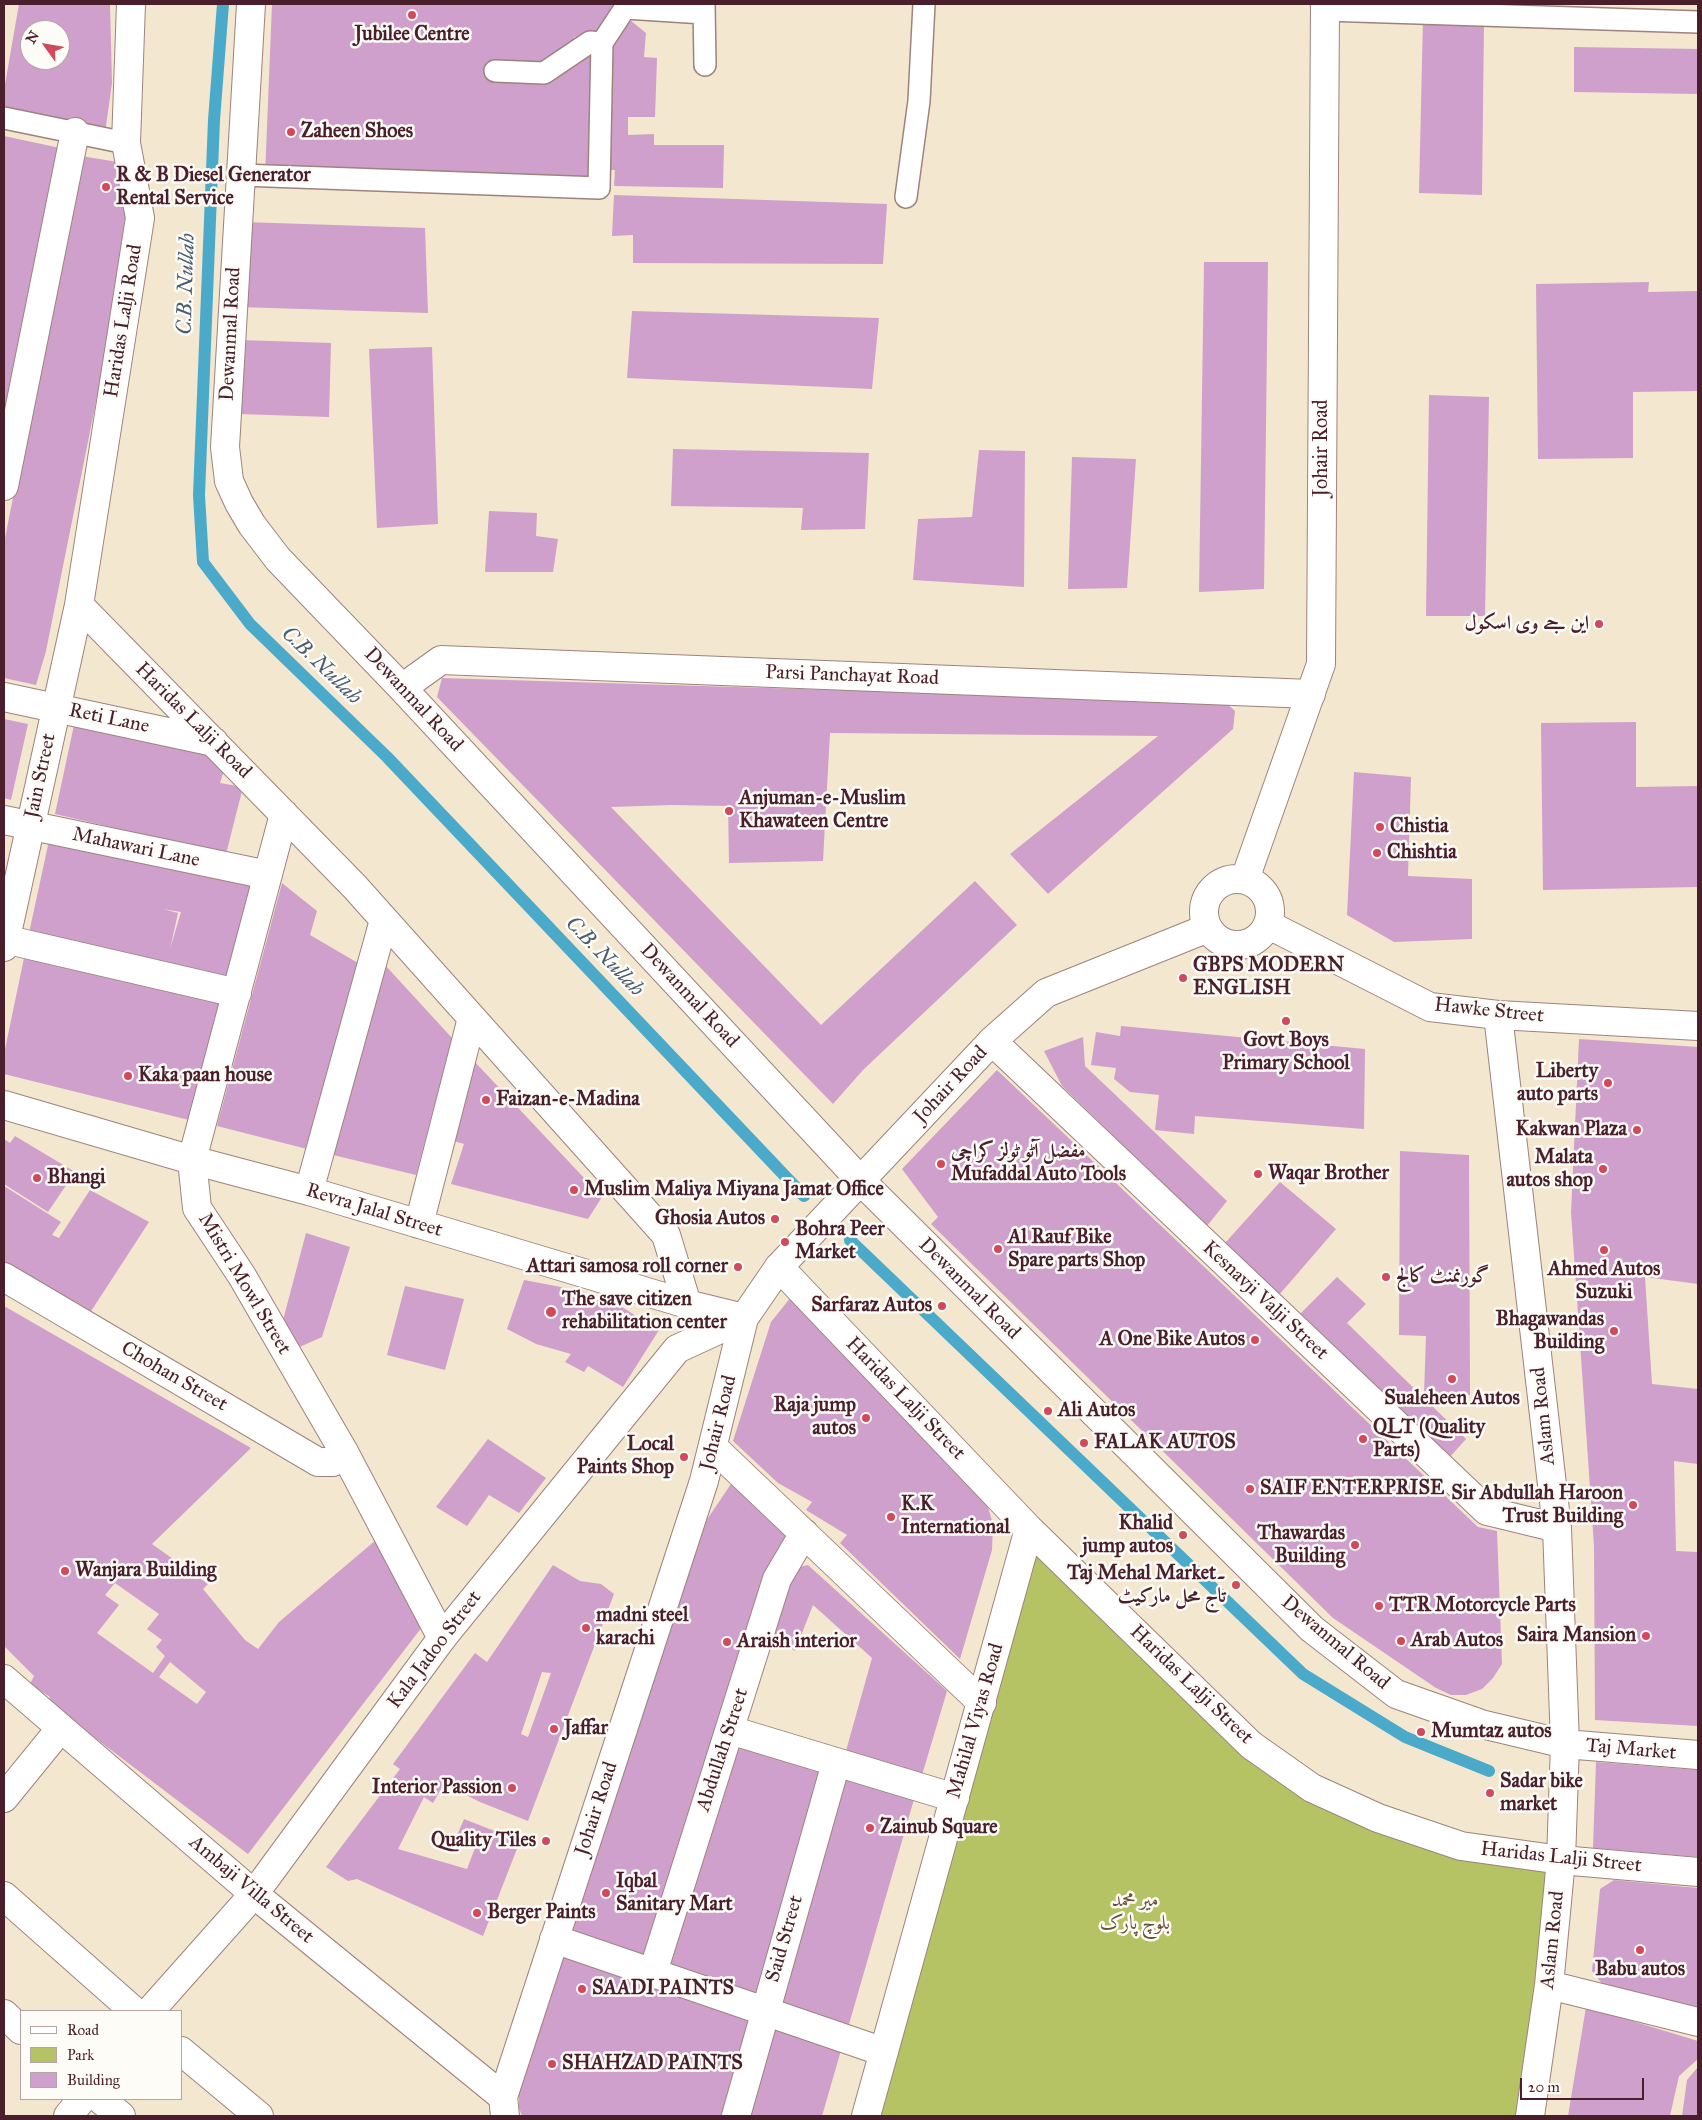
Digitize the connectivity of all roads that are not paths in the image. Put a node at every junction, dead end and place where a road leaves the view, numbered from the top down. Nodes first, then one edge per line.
1 (131, 4) edge
2 (251, 4) edge
3 (924, 4) edge
4 (1325, 7) edge
5 (704, 8) edge
6 (1698, 22) edge
7 (602, 43) junction
8 (706, 65) dead end
9 (495, 71) dead end
10 (4, 118) edge
11 (75, 132) junction
12 (126, 143) junction
13 (241, 176) junction
14 (906, 197) dead end
15 (4, 486) edge
16 (79, 605) junction
17 (402, 688) junction
18 (1311, 694) junction
19 (4, 697) edge
20 (56, 707) junction
21 (214, 742) junction
22 (284, 814) junction
23 (4, 820) edge
24 (30, 826) junction
25 (268, 875) junction
26 (1245, 878) junction
27 (384, 920) junction
28 (1269, 925) junction
29 (1208, 928) junction
30 (4, 941) edge
31 (236, 993) junction
32 (1498, 1015) junction
33 (472, 1018) junction
34 (1698, 1026) edge
35 (992, 1041) junction
36 (4, 1106) edge
37 (192, 1160) junction
38 (860, 1182) junction
39 (309, 1191) junction
40 (419, 1224) junction
41 (779, 1267) junction
42 (4, 1277) edge
43 (687, 1304) junction
44 (744, 1318) junction
45 (714, 1448) junction
46 (344, 1452) junction
47 (1557, 1528) junction
48 (1029, 1529) junction
49 (804, 1533) junction
50 (442, 1638) junction
51 (4, 1679) edge
52 (982, 1703) junction
53 (61, 1728) junction
54 (730, 1730) junction
55 (1565, 1744) junction
56 (1698, 1755) edge
57 (836, 1763) junction
58 (4, 1798) edge
59 (954, 1798) junction
60 (1561, 1860) junction
61 (1698, 1872) edge
62 (254, 1894) junction
63 (4, 1896) edge
64 (554, 1939) junction
65 (653, 1972) junction
66 (1549, 1985) junction
67 (133, 2010) edge
68 (151, 2010) edge
69 (765, 2012) junction
70 (4, 2014) edge
71 (1698, 2022) edge
72 (20, 2029) edge
73 (182, 2052) edge
74 (884, 2052) junction
75 (81, 2100) edge
76 (101, 2100) edge
77 (504, 2107) edge
78 (68, 2116) edge
79 (121, 2116) edge
80 (259, 2116) edge
81 (736, 2116) edge
82 (866, 2116) edge
83 (1530, 2116) edge

1 - 12 street, Haridas Lalji Road
2 - 13 street, Dewanmal Road
3 - 14 lane
4 - 6 lane
4 - 18 street, Johair Road
5 - 7 lane
5 - 8 lane
7 - 9 lane
7 - 13 lane
10 - 11 lane
11 - 12 lane
11 - 15 street
12 - 16 street, Haridas Lalji Road
13 - 17 street, Dewanmal Road
16 - 20 street, Jain Street
16 - 21 street, Haridas Lalji Road
17 - 18 street, Parsi Panchayat Road
17 - 38 street, Dewanmal Road
18 - 26 street, Johair Road
19 - 20 street, Reti Lane
20 - 21 street, Reti Lane
20 - 24 street, Jain Street
21 - 22 street, Haridas Lalji Road
22 - 25 street, Mistri Mowl Street
22 - 27 street, Haridas Lalji Road
23 - 24 street, Mahawari Lane
24 - 25 street, Mahawari Lane
24 - 30 street, Jain Street
25 - 31 street, Mistri Mowl Street
26 - 28 street
26 - 29 street
27 - 33 street, Haridas Lalji Road
27 - 39 street
28 - 29 street
28 - 32 street, Hawke Street
29 - 35 street, Johair Road
30 - 31 street
31 - 37 street, Mistri Mowl Street
32 - 34 street, Hawke Street
32 - 47 street, Aslam Road
33 - 40 street
33 - 43 street, Haridas Lalji Road
35 - 38 street, Johair Road
35 - 47 street, Kesnavji Valji Street
36 - 37 street, Revra Jalal Street
37 - 39 street, Revra Jalal Street
37 - 46 street, Mistri Mowl Street
38 - 41 street, Johair Road
38 - 55 street, Dewanmal Road
39 - 40 street, Revra Jalal Street
40 - 43 street, Revra Jalal Street
41 - 44 street, Johair Road
41 - 48 street, Haridas Lalji Street
42 - 46 street, Chohan Street
43 - 44 street, Revra Jalal Street
44 - 45 street, Johair Road
44 - 50 street, Kala Jadoo Street
45 - 49 street
45 - 64 street, Johair Road
46 - 50 street, Mistri Mowl Street
47 - 55 street, Aslam Road
48 - 52 street, Mahilal Viyas Road
48 - 60 street, Haridas Lalji Street
49 - 52 street
49 - 54 street, Abdullah Street
50 - 62 street, Kala Jadoo Street
51 - 53 street, Ambaji Villa Street
52 - 59 street, Mahilal Viyas Road
53 - 58 street
53 - 62 street, Ambaji Villa Street
54 - 57 street
54 - 65 street, Abdullah Street
55 - 56 street, Taj Market
55 - 60 street, Aslam Road
57 - 59 street
57 - 69 street, Said Street
59 - 74 street, Mahilal Viyas Road
60 - 61 street, Haridas Lalji Street
60 - 66 street, Aslam Road
62 - 68 street, Kala Jadoo Street
62 - 77 street, Ambaji Villa Street
63 - 67 street
64 - 65 street
64 - 77 street, Johair Road
65 - 69 street
66 - 71 street
66 - 83 street, Aslam Road
69 - 74 street
69 - 81 street, Said Street
70 - 72 street
73 - 80 street
74 - 82 street, Mahilal Viyas Road
75 - 78 street
76 - 79 street

